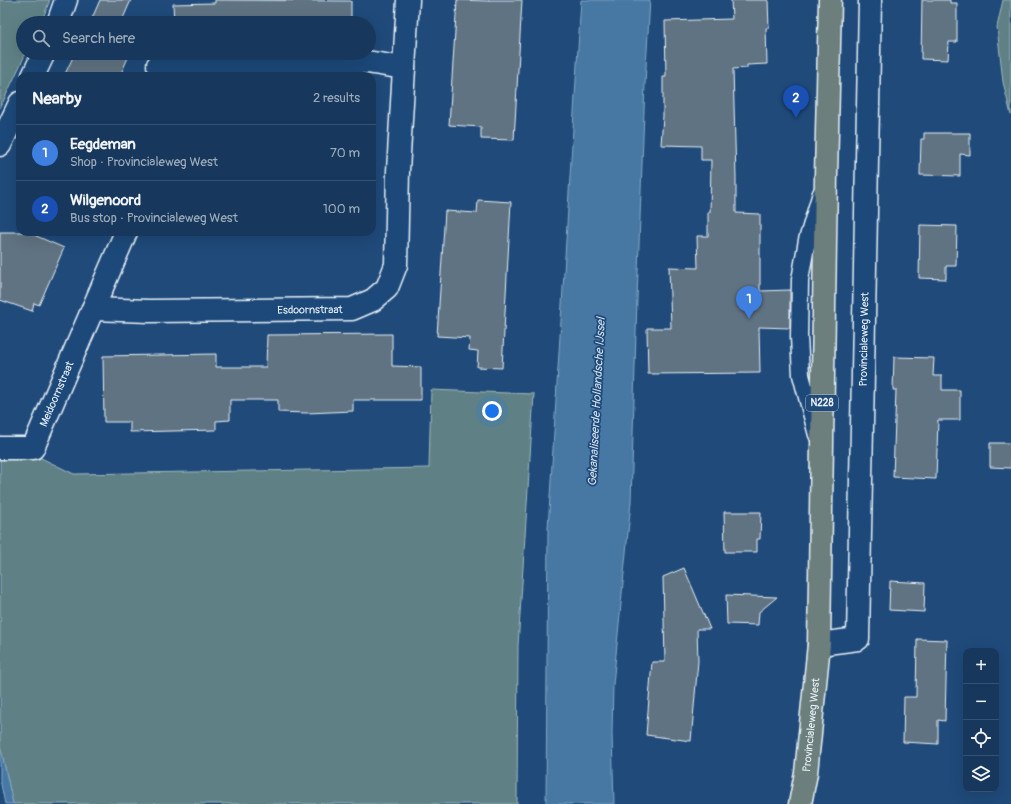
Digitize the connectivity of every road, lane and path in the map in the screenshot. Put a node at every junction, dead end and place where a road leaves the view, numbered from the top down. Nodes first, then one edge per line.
1 (66, 0) edge
2 (408, 0) edge
3 (830, 0) edge
4 (870, 0) edge
5 (60, 16) edge
6 (41, 60) edge
7 (158, 65) dead end
8 (404, 68) junction
9 (35, 72) edge
10 (16, 111) edge
11 (0, 145) edge
12 (124, 236) edge
13 (93, 309) junction
14 (0, 448) edge
15 (818, 644) junction
16 (800, 804) edge

1 - 5 street
2 - 8 street, Esdoornstraat
3 - 15 main road, Provincialeweg West / N228
4 - 15 street, Provincialeweg West
6 - 9 street
7 - 8 street
8 - 13 street, Esdoornstraat
10 - 11 street
12 - 13 street
13 - 14 street, Meidoornstraat
15 - 16 main road, Provincialeweg West / N228

